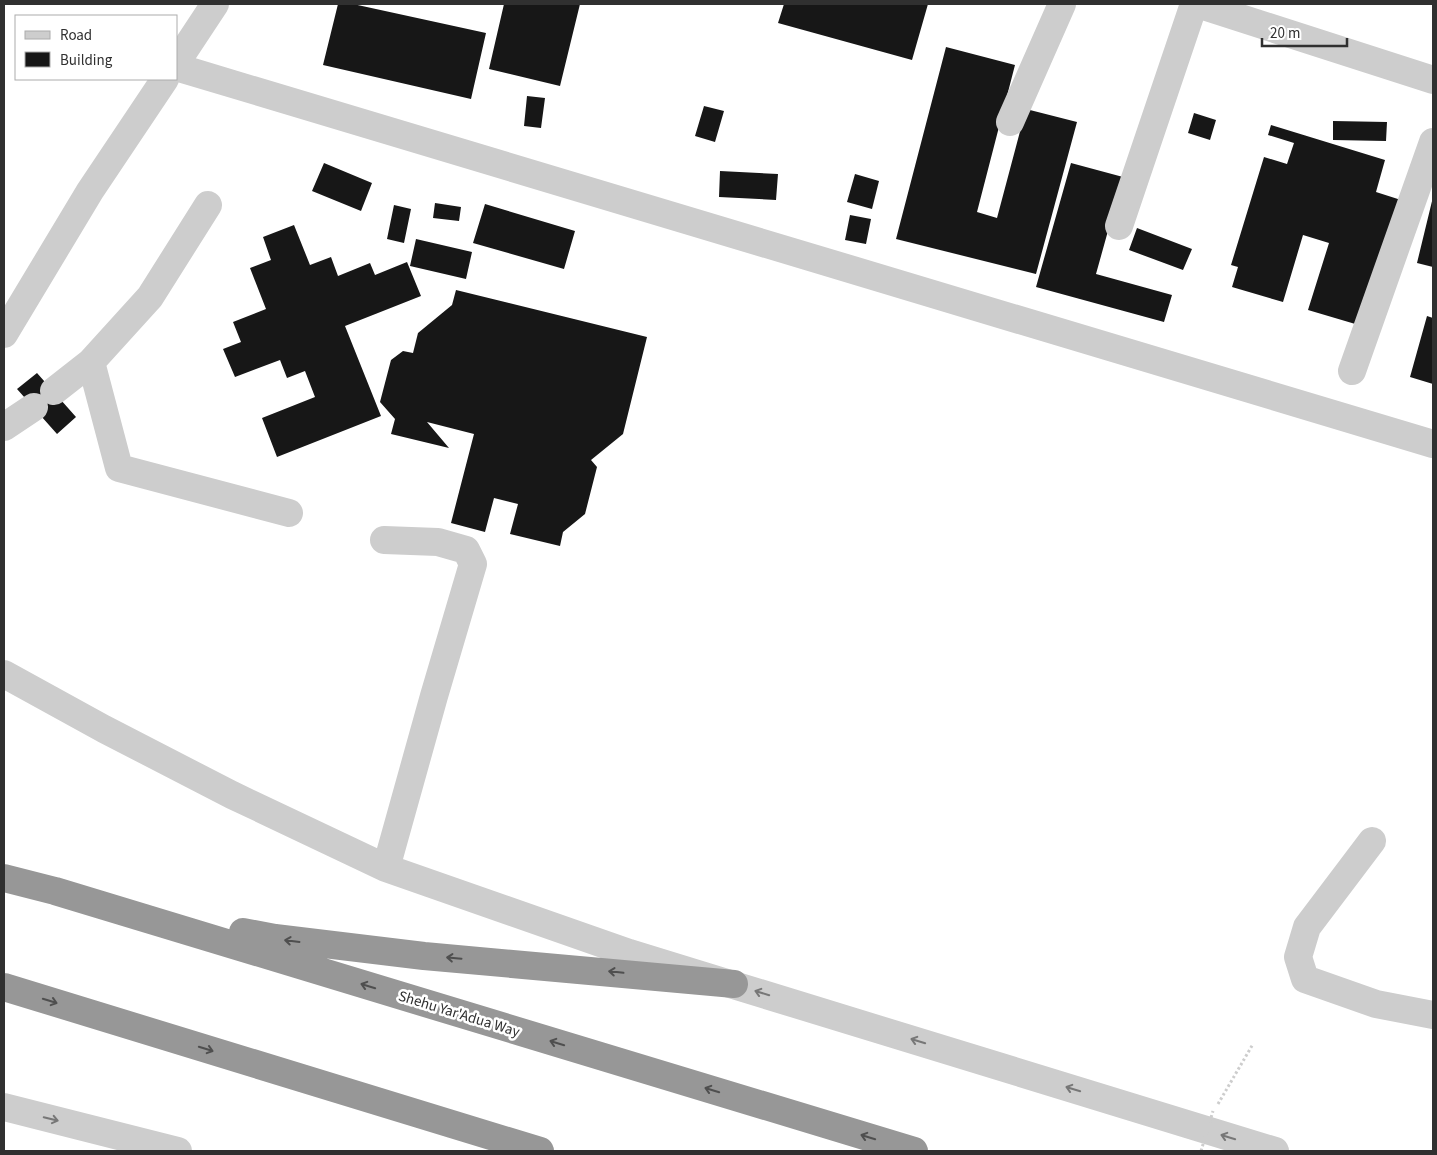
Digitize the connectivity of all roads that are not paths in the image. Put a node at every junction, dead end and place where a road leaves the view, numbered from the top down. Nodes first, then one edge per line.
1 (215, 4) edge
2 (1062, 4) edge
3 (1195, 4) edge
4 (178, 60) edge
5 (178, 68) edge
6 (164, 80) edge
7 (1433, 80) edge
8 (1010, 122) dead end
9 (1433, 142) edge
10 (208, 205) dead end
11 (1119, 226) dead end
12 (4, 334) edge
13 (91, 362) junction
14 (1352, 371) dead end
15 (4, 427) edge
16 (1433, 444) edge
17 (289, 513) dead end
18 (384, 540) dead end
19 (4, 674) edge
20 (1372, 841) dead end
21 (386, 868) junction
22 (4, 878) edge
23 (55, 891) junction
24 (734, 984) junction
25 (4, 987) edge
26 (1433, 1015) edge
27 (342, 1091) junction
28 (4, 1107) edge
29 (134, 1146) edge
30 (178, 1151) edge
31 (501, 1151) edge
32 (540, 1151) edge
33 (914, 1151) edge
34 (1275, 1151) edge

1 - 4 street
2 - 8 street
3 - 7 street
3 - 11 street
5 - 16 street
6 - 12 street
9 - 14 street
10 - 13 street
13 - 15 street
13 - 17 street
18 - 21 street
19 - 21 street
20 - 26 street
21 - 24 street
22 - 23 highway, Shehu Yar'Adua Way
24 -> 23 highway
33 -> 23 highway, Shehu Yar'Adua Way
34 -> 24 street
25 -> 27 highway
27 - 31 highway
27 - 32 highway
28 -> 29 street
29 - 30 street

